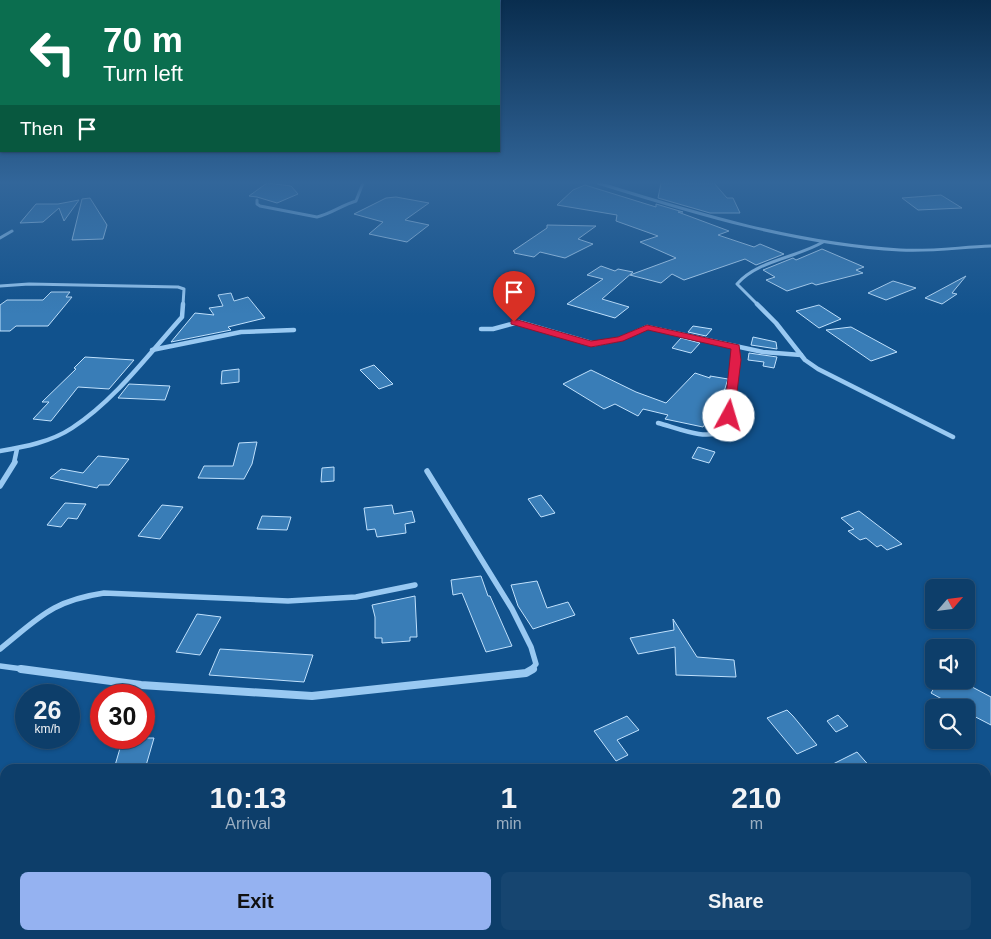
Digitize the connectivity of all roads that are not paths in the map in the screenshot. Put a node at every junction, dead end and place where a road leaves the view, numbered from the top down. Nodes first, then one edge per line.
1 (749, 227) edge
2 (12, 231) dead end
3 (0, 238) edge
4 (823, 242) junction
5 (991, 246) edge
6 (0, 286) edge
7 (481, 329) dead end
8 (294, 330) dead end
9 (736, 347) junction
10 (152, 350) junction
11 (801, 355) junction
12 (658, 423) dead end
13 (953, 437) dead end
14 (17, 449) junction
15 (0, 451) edge
16 (427, 471) dead end
17 (0, 486) edge
18 (415, 585) dead end
19 (0, 649) edge
20 (0, 666) edge

1 - 4 street
2 - 3 street
4 - 5 street
4 - 11 street
6 - 10 street
7 - 9 street
8 - 10 street
9 - 11 street
9 - 12 street
10 - 14 street
11 - 13 street
14 - 15 street
14 - 17 street
16 - 20 street
18 - 19 street

